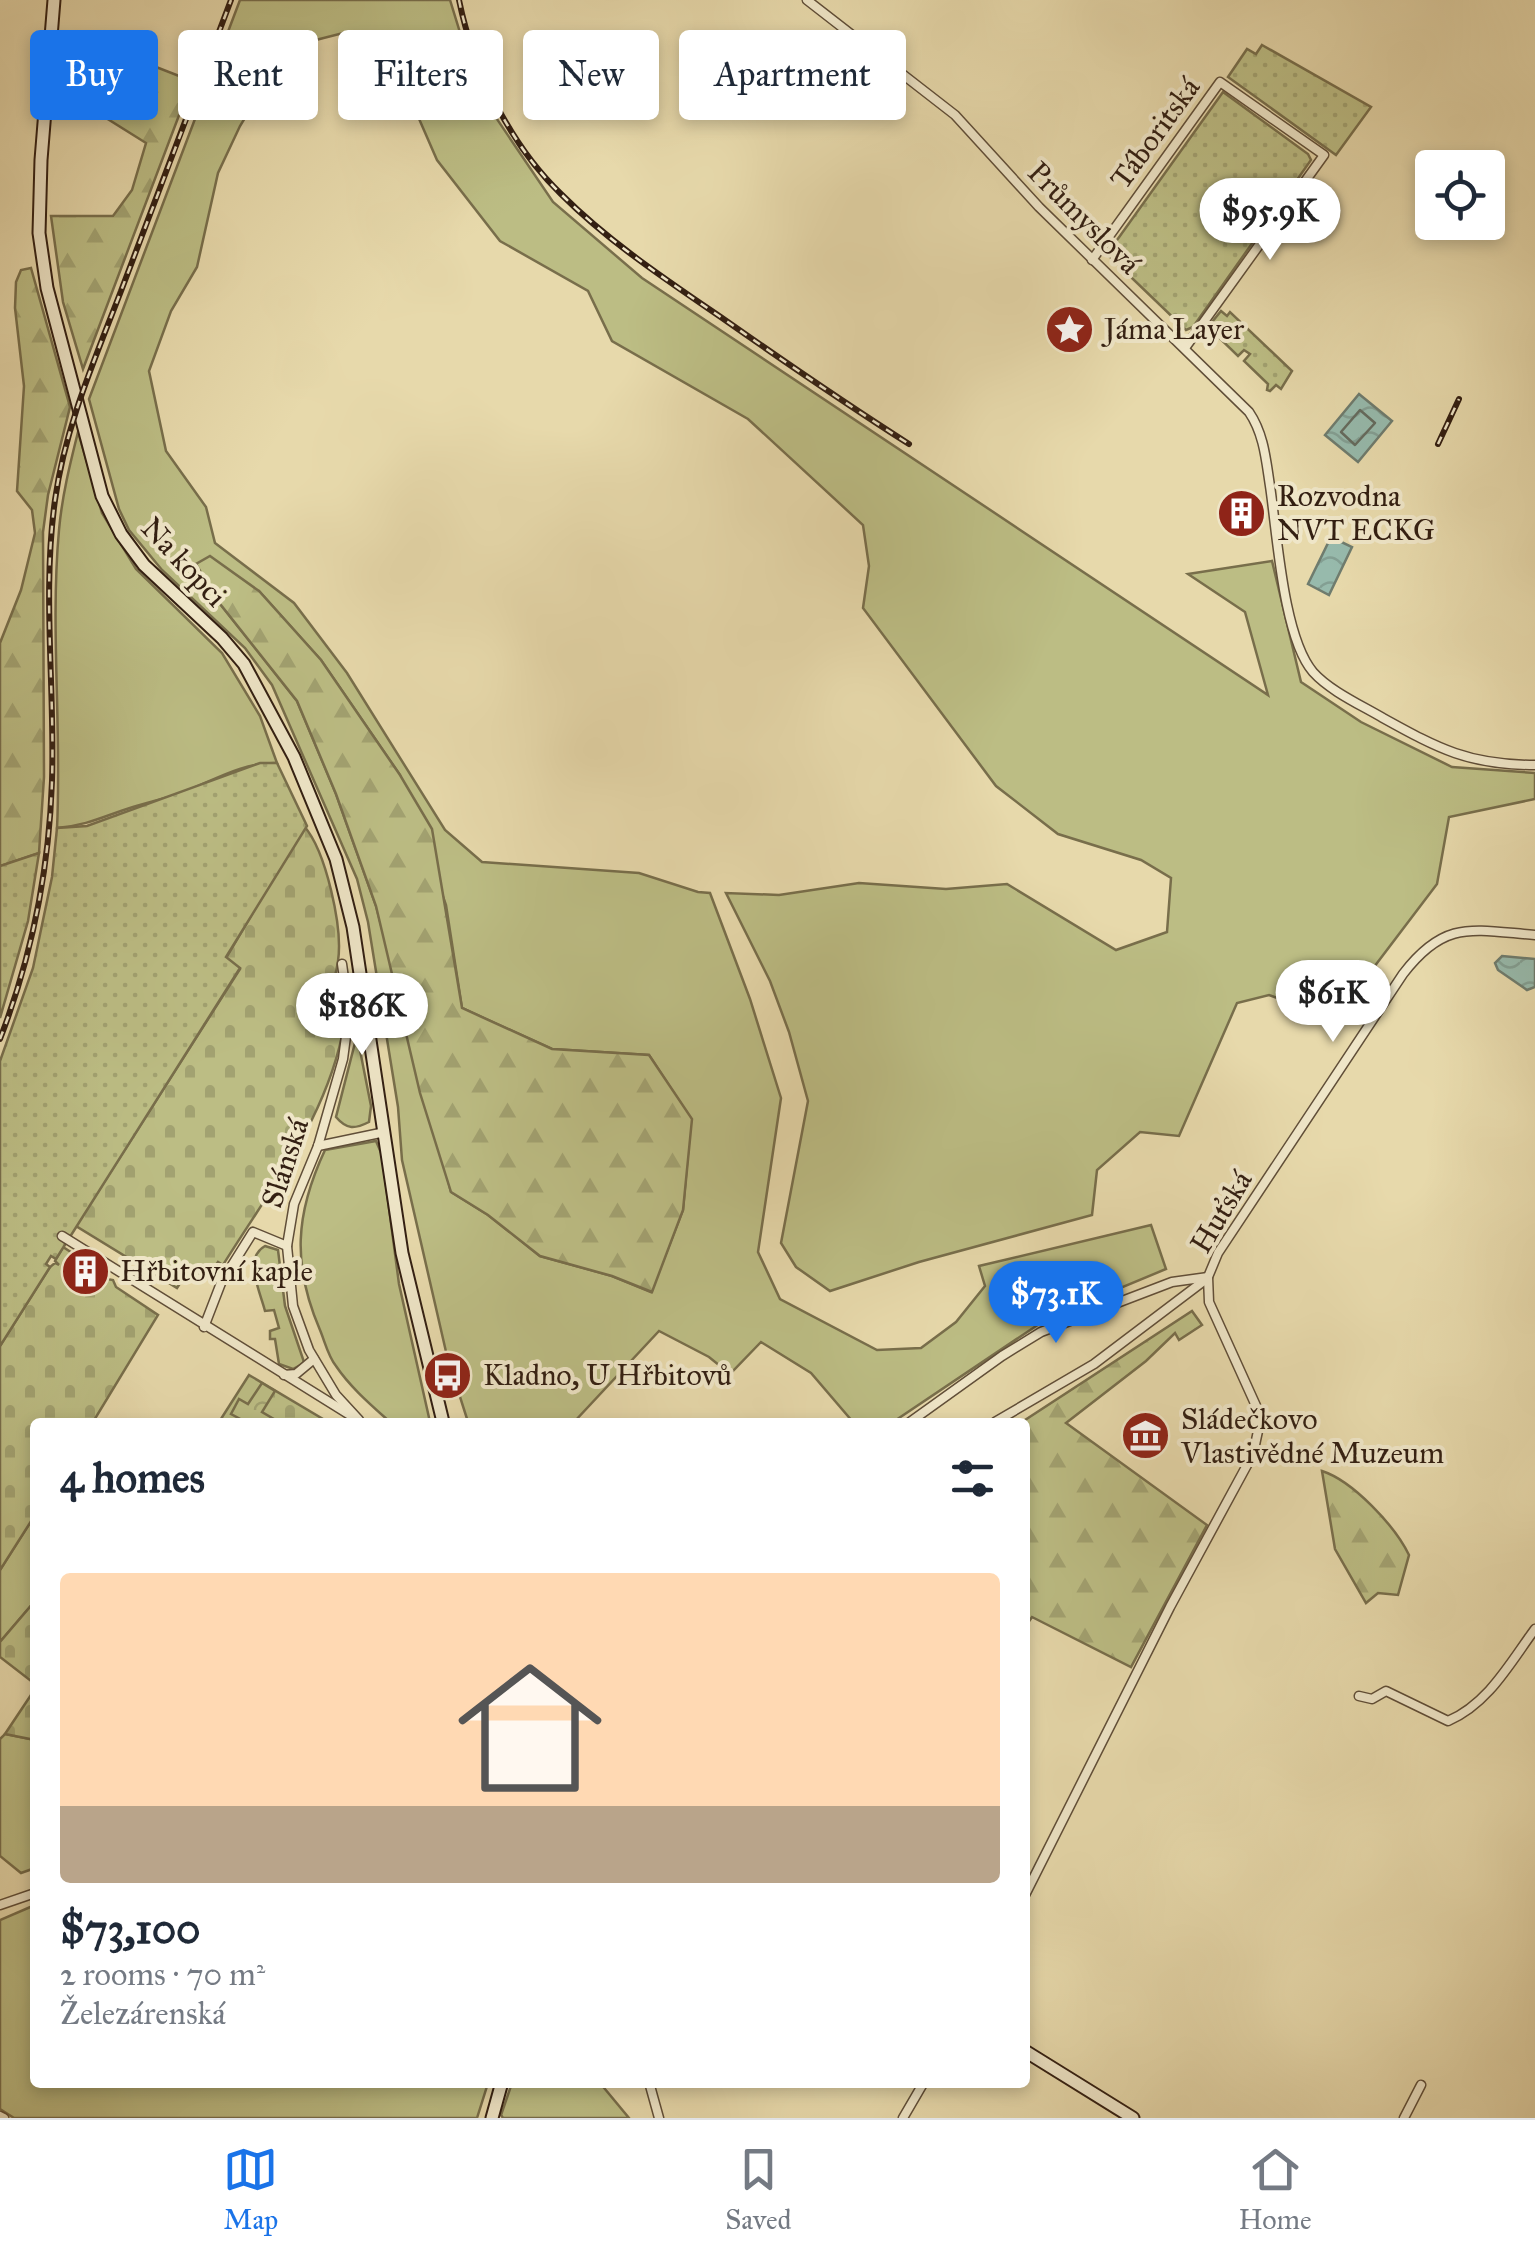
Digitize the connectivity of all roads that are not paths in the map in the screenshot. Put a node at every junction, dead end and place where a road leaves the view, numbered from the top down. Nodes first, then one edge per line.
1 (54, 0) edge
2 (807, 0) edge
3 (1092, 260) junction
4 (1185, 348) junction
5 (1535, 766) edge
6 (1535, 935) edge
7 (342, 964) dead end
8 (385, 1132) junction
9 (318, 1146) junction
10 (62, 1236) dead end
11 (287, 1246) junction
12 (1208, 1277) junction
13 (204, 1326) junction
14 (314, 1360) junction
15 (283, 1375) junction
16 (356, 1418) edge
17 (358, 1418) edge
18 (442, 1418) edge
19 (916, 1418) edge
20 (1002, 1418) edge
21 (1535, 1629) edge
22 (1359, 1696) dead end
23 (1030, 1885) edge
24 (30, 1894) edge
25 (0, 1906) edge
26 (1030, 2055) edge
27 (1421, 2084) dead end
28 (500, 2088) edge
29 (651, 2088) edge
30 (920, 2088) edge
31 (492, 2118) edge
32 (659, 2118) edge
33 (903, 2118) edge
34 (1133, 2118) edge
35 (1404, 2118) edge

1 - 8 main road, Na kopci
2 - 3 street, Průmyslová
3 - 4 street, Průmyslová
3 - 4 street, Táboritská
4 - 5 street, Průmyslová
6 - 12 street, Huťská
7 - 9 street, Slánská
8 - 9 street
8 - 18 main road
9 - 11 street, Slánská
10 - 13 street
11 - 13 street
11 - 14 street, Slánská
12 - 19 street
12 - 20 street
12 - 23 street, Huťská
13 - 15 street
14 - 15 street
14 - 17 street, Slánská
15 - 16 street
21 - 22 street
24 - 25 street
26 - 34 main road
27 - 35 street
28 - 31 main road
29 - 32 street
30 - 33 street

